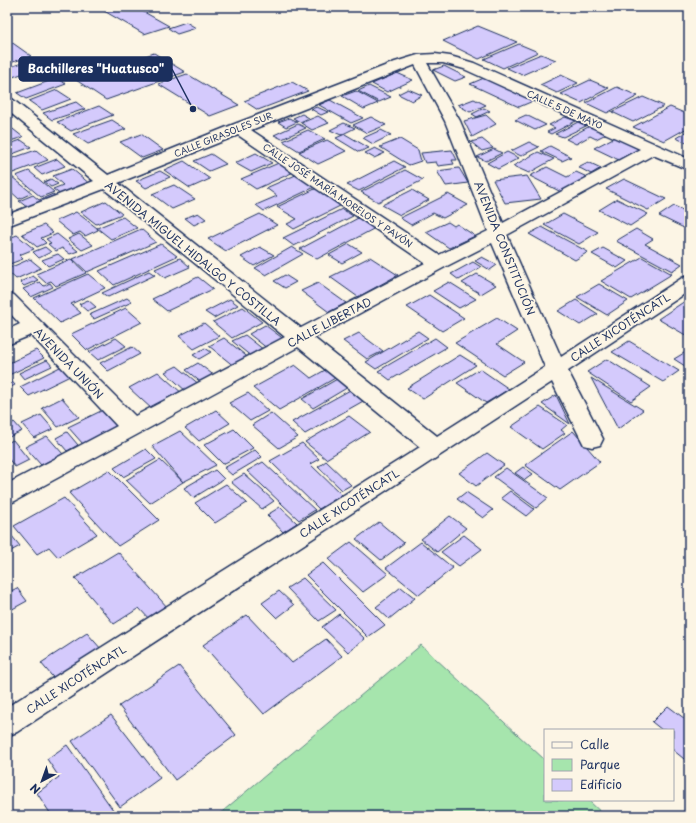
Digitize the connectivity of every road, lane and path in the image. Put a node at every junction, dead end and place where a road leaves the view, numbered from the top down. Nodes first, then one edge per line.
1 (441, 58) joint
2 (418, 59) junction
3 (7, 102) edge
4 (238, 128) junction
5 (652, 149) junction
6 (689, 165) edge
7 (104, 181) junction
8 (7, 221) edge
9 (498, 233) junction
10 (438, 263) junction
11 (688, 283) edge
12 (7, 300) edge
13 (33, 326) junction
14 (7, 338) edge
15 (299, 338) junction
16 (556, 369) junction
17 (132, 427) junction
18 (592, 438) dead end
19 (436, 448) junction
20 (7, 495) edge
21 (7, 723) edge

1 - 2 street, CALLE GIRASOLES SUR
1 - 5 street, CALLE 5 DE MAYO
2 - 4 street, CALLE GIRASOLES SUR
2 - 9 street, AVENIDA CONSTITUCIÓN
3 - 7 street, AVENIDA MIGUEL HIDALGO Y COSTILLA
4 - 7 street, CALLE GIRASOLES SUR
4 - 10 street, CALLE JOSÉ MARÍA MORELOS Y PAVÓN
5 - 6 street, CALLE 5 DE MAYO
5 - 9 street, CALLE LIBERTAD
7 - 8 street, CALLE GIRASOLES SUR
7 - 15 street, AVENIDA MIGUEL HIDALGO Y COSTILLA
9 - 10 street, CALLE LIBERTAD
9 - 16 street, AVENIDA CONSTITUCIÓN
10 - 15 street, CALLE LIBERTAD
11 - 16 street, CALLE XICOTÉNCATL
12 - 13 street, AVENIDA UNIÓN
13 - 14 street
13 - 17 street, AVENIDA UNIÓN
15 - 17 street, CALLE LIBERTAD
15 - 19 street, AVENIDA MIGUEL HIDALGO Y COSTILLA
16 - 18 street, AVENIDA CONSTITUCIÓN
16 - 19 street, CALLE XICOTÉNCATL
17 - 20 street, CALLE LIBERTAD
19 - 21 street, CALLE XICOTÉNCATL

